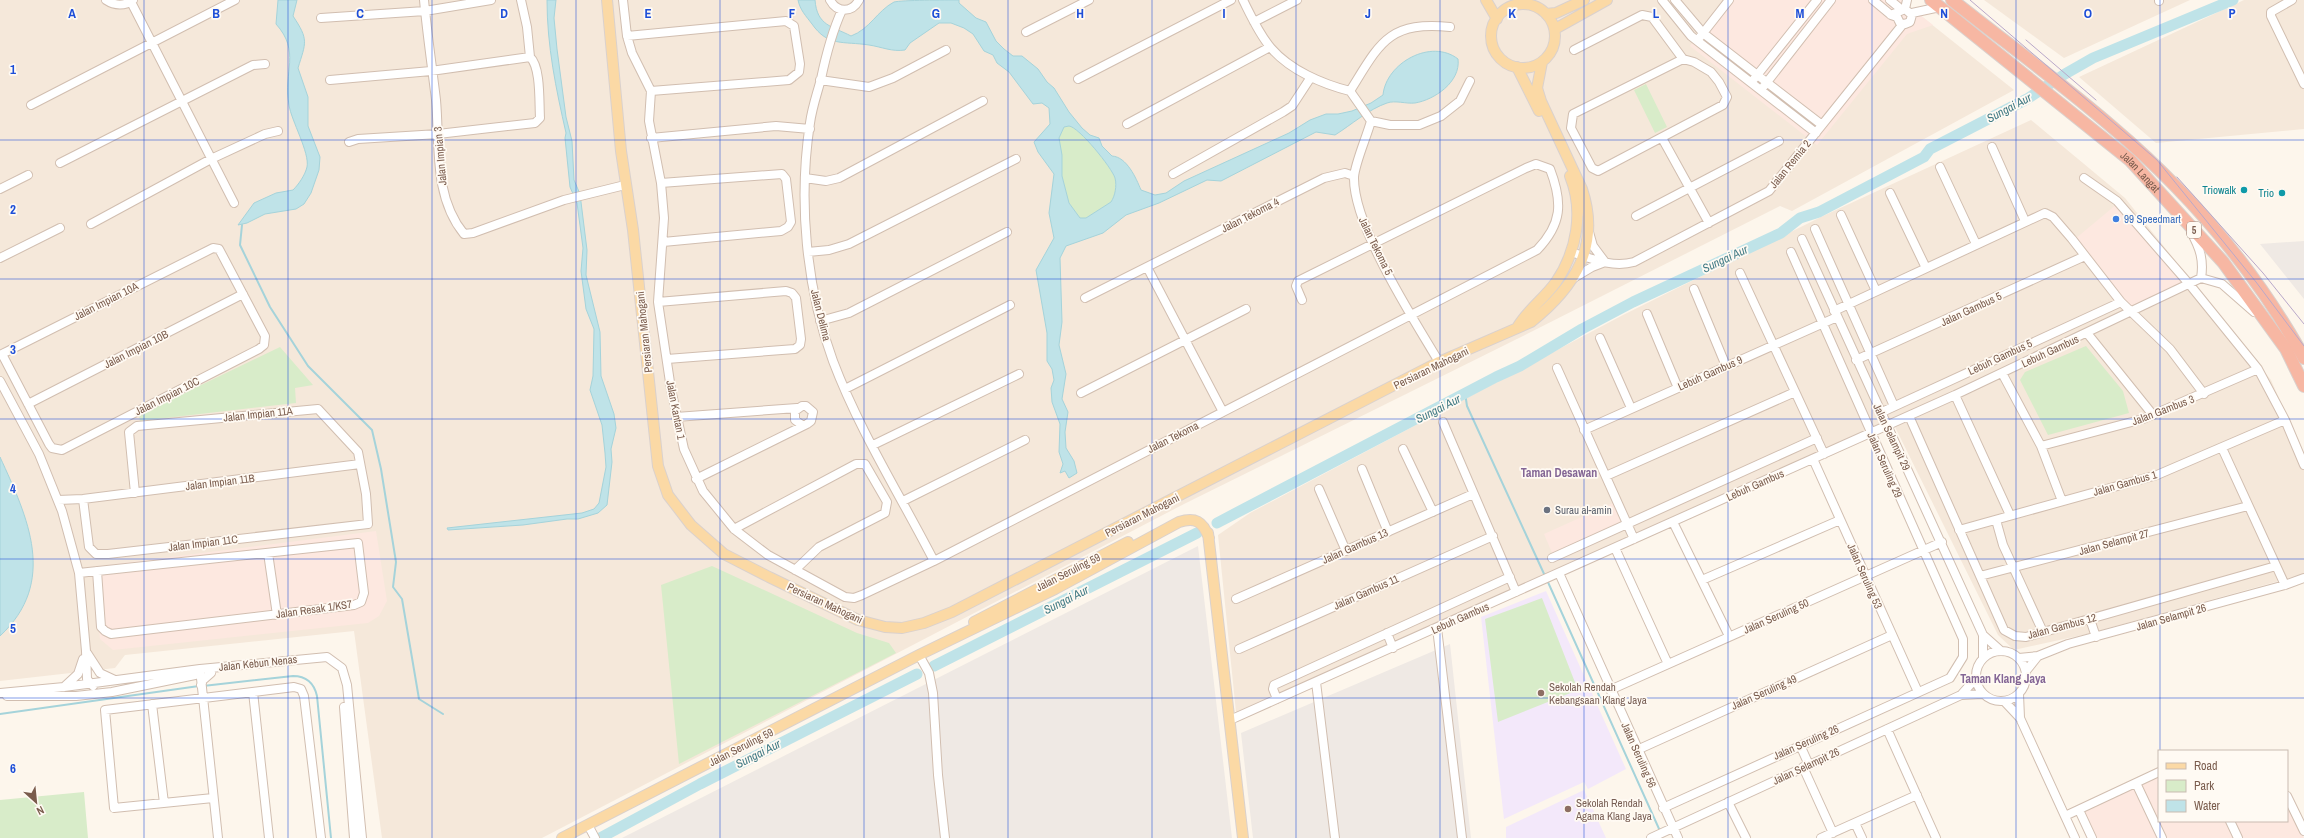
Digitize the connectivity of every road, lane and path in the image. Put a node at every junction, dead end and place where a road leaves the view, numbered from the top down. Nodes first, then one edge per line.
1 (106, 0) edge
2 (235, 0) edge
3 (424, 0) edge
4 (491, 0) edge
5 (521, 0) edge
6 (607, 0) edge
7 (623, 0) edge
8 (830, 0) edge
9 (859, 0) edge
10 (1089, 0) edge
11 (1231, 0) edge
12 (1242, 0) edge
13 (1297, 0) edge
14 (1486, 0) edge
15 (1584, 0) edge
16 (1608, 0) edge
17 (1662, 0) edge
18 (1674, 0) edge
19 (1729, 0) edge
20 (1817, 0) edge
21 (1831, 0) edge
22 (1872, 0) edge
23 (1890, 0) edge
24 (1907, 0) edge
25 (1952, 0) edge
26 (2292, 0) edge
27 (132, 1) edge
28 (1510, 3) edge
29 (1936, 4) edge
30 (425, 10) junction
31 (842, 10) junction
32 (1906, 10) junction
33 (1546, 14) junction
34 (1891, 15) junction
35 (321, 18) dead end
36 (1497, 19) junction
37 (1254, 22) junction
38 (1903, 24) junction
39 (1450, 26) dead end
40 (1555, 30) junction
41 (1026, 32) dead end
42 (1703, 33) junction
43 (627, 36) junction
44 (1698, 41) junction
45 (152, 42) junction
46 (1270, 47) junction
47 (946, 50) dead end
48 (1574, 50) dead end
49 (530, 57) junction
50 (1683, 59) junction
51 (1542, 62) junction
52 (265, 64) dead end
53 (1517, 67) junction
54 (2300, 68) edge
55 (431, 71) junction
56 (1758, 75) junction
57 (1312, 77) junction
58 (1078, 79) dead end
59 (330, 80) dead end
60 (820, 80) junction
61 (1470, 81) dead end
62 (1767, 82) junction
63 (1752, 83) junction
64 (2304, 84) edge
65 (1760, 90) junction
66 (651, 92) junction
67 (1353, 94) junction
68 (182, 101) junction
69 (983, 101) dead end
70 (31, 105) dead end
71 (1370, 119) junction
72 (1127, 124) dead end
73 (1822, 125) junction
74 (810, 129) junction
75 (278, 131) dead end
76 (1816, 133) junction
77 (438, 134) junction
78 (651, 138) junction
79 (1662, 138) junction
80 (349, 142) dead end
81 (1779, 142) dead end
82 (1992, 148) dead end
83 (211, 159) junction
84 (1016, 159) dead end
85 (60, 163) dead end
86 (1940, 167) dead end
87 (1173, 174) dead end
88 (28, 175) dead end
89 (1354, 176) junction
90 (805, 178) junction
91 (2084, 178) dead end
92 (661, 183) junction
93 (625, 185) junction
94 (1690, 188) junction
95 (0, 189) edge
96 (1890, 193) dead end
97 (234, 203) dead end
98 (1842, 215) dead end
99 (1636, 216) dead end
100 (2181, 217) junction
101 (2025, 221) junction
102 (1709, 223) junction
103 (91, 224) dead end
104 (60, 228) dead end
105 (1815, 229) dead end
106 (1589, 231) junction
107 (1008, 232) dead end
108 (1802, 239) dead end
109 (663, 242) junction
110 (1976, 244) junction
111 (1374, 245) junction
112 (808, 252) junction
113 (1571, 252) junction
114 (1791, 252) dead end
115 (1583, 256) junction
116 (2085, 256) junction
117 (0, 258) edge
118 (1605, 262) junction
119 (1147, 267) junction
120 (1926, 268) junction
121 (1740, 272) dead end
122 (2201, 278) junction
123 (1571, 280) junction
124 (2190, 285) junction
125 (1694, 289) dead end
126 (1876, 291) junction
127 (243, 294) junction
128 (1085, 298) dead end
129 (1302, 300) dead end
130 (658, 302) junction
131 (2121, 302) junction
132 (1848, 304) junction
133 (1010, 305) dead end
134 (1246, 309) dead end
135 (2131, 312) junction
136 (1647, 314) dead end
137 (1836, 314) junction
138 (1412, 315) junction
139 (820, 321) junction
140 (1822, 324) junction
141 (2269, 324) junction
142 (1517, 328) junction
143 (2087, 333) junction
144 (1600, 338) dead end
145 (1184, 341) junction
146 (1774, 345) junction
147 (1871, 354) junction
148 (1, 355) edge
149 (2304, 358) edge
150 (667, 359) junction
151 (1856, 360) junction
152 (1439, 362) junction
153 (1726, 366) junction
154 (1557, 368) dead end
155 (2258, 369) junction
156 (2002, 373) junction
157 (1019, 374) dead end
158 (0, 381) edge
159 (2304, 386) edge
160 (1678, 388) junction
161 (845, 389) junction
162 (1795, 392) junction
163 (1081, 393) dead end
164 (2204, 394) junction
165 (1955, 396) junction
166 (28, 404) junction
167 (1894, 406) junction
168 (797, 408) junction
169 (1631, 408) junction
170 (1223, 412) junction
171 (1880, 413) junction
172 (2153, 415) junction
173 (1909, 416) junction
174 (676, 418) junction
175 (2285, 420) junction
176 (1443, 422) dead end
177 (802, 425) junction
178 (1886, 426) junction
179 (1584, 430) junction
180 (1871, 433) junction
181 (1817, 438) junction
182 (1025, 440) dead end
183 (873, 446) junction
184 (2041, 446) junction
185 (2222, 448) junction
186 (1403, 449) dead end
187 (1824, 454) junction
188 (1813, 459) junction
189 (360, 464) junction
190 (2304, 465) edge
191 (1362, 469) dead end
192 (1606, 476) junction
193 (696, 479) junction
194 (1319, 489) dead end
195 (135, 493) junction
196 (1473, 494) junction
197 (81, 500) junction
198 (2062, 500) junction
199 (903, 501) junction
200 (59, 503) junction
201 (2248, 506) junction
202 (1432, 512) junction
203 (2010, 515) junction
204 (1840, 520) junction
205 (1996, 520) junction
206 (1673, 522) junction
207 (1627, 523) junction
208 (368, 524) joint
209 (734, 528) junction
210 (1960, 530) junction
211 (1388, 532) junction
212 (1493, 536) junction
213 (1634, 539) junction
214 (1942, 542) junction
215 (1614, 548) junction
216 (1346, 550) junction
217 (1923, 550) junction
218 (268, 553) junction
219 (1552, 558) dead end
220 (934, 561) junction
221 (2276, 566) junction
222 (2014, 568) junction
223 (795, 570) junction
224 (97, 571) junction
225 (78, 573) junction
226 (1559, 573) junction
227 (1865, 576) junction
228 (1980, 576) junction
229 (1510, 577) junction
230 (2304, 578) edge
231 (1702, 580) junction
232 (2285, 585) junction
233 (1516, 592) junction
234 (854, 598) joint
235 (1236, 599) dead end
236 (277, 615) junction
237 (2090, 619) junction
238 (1437, 628) junction
239 (2043, 632) junction
240 (1388, 633) junction
241 (1892, 635) junction
242 (1983, 635) junction
243 (1729, 636) junction
244 (2096, 637) junction
245 (1393, 648) junction
246 (1239, 649) dead end
247 (86, 651) junction
248 (2001, 651) junction
249 (919, 655) junction
250 (2038, 656) junction
251 (1984, 658) junction
252 (2019, 658) junction
253 (1668, 664) junction
254 (2026, 671) junction
255 (200, 672) junction
256 (211, 673) junction
257 (190, 675) junction
258 (1950, 678) joint
259 (1976, 678) junction
260 (115, 680) junction
261 (1316, 682) junction
262 (90, 684) junction
263 (64, 687) junction
264 (201, 687) junction
265 (122, 690) junction
266 (1610, 690) junction
267 (0, 692) edge
268 (253, 692) junction
269 (1918, 692) junction
270 (1983, 694) junction
271 (2019, 694) junction
272 (53, 695) junction
273 (1961, 695) junction
274 (0, 696) edge
275 (202, 698) junction
276 (1277, 699) junction
277 (2005, 702) junction
278 (152, 704) junction
279 (2020, 718) junction
280 (1230, 720) junction
281 (1887, 729) junction
282 (350, 741) junction
283 (1800, 745) junction
284 (1637, 750) junction
285 (1806, 766) junction
286 (2158, 772) edge
287 (2136, 783) junction
288 (1917, 795) junction
289 (213, 798) junction
290 (2288, 798) edge
291 (1728, 802) junction
292 (164, 803) junction
293 (1663, 808) junction
294 (2079, 810) junction
295 (2065, 816) junction
296 (2230, 822) edge
297 (1855, 823) junction
298 (1669, 829) junction
299 (2304, 831) edge
300 (592, 832) edge
301 (1833, 833) junction
302 (1653, 837) edge
303 (218, 838) edge
304 (269, 838) edge
305 (321, 838) edge
306 (354, 838) edge
307 (362, 838) edge
308 (562, 838) edge
309 (945, 838) edge
310 (1243, 838) edge
311 (1335, 838) edge
312 (1462, 838) edge
313 (1678, 838) edge
314 (1746, 838) edge
315 (1821, 838) edge
316 (1862, 838) edge
317 (1936, 838) edge
318 (2075, 838) edge
319 (2092, 838) edge
320 (2162, 838) edge
321 (2238, 838) edge

1 - 27 street
2 - 45 street
3 - 30 street, Jalan Impian 3
4 - 30 street
5 - 49 street
6 - 93 main road, Persiaran Mahogani
7 - 43 street
8 - 31 street
9 - 31 street
10 - 41 street
11 - 58 street
12 - 37 street
13 - 37 street
14 - 36 main road
15 - 33 main road
16 - 40 main road
17 - 44 street
18 - 42 street
19 - 42 street
20 - 56 street
21 - 62 street
22 - 34 street
23 - 32 street
24 - 32 street
25 - 149 highway, Jalan Langat / 5
26 - 54 street
27 - 45 street
28 - 33 main road
28 - 36 main road
29 - 32 street
29 - 100 highway, Jalan Langat / 5
30 - 35 street
30 - 55 street, Jalan Impian 3
31 - 60 street, Jalan Delima
32 - 34 street
32 - 38 street, Jalan Remia 2
33 - 40 main road
34 - 38 street
36 - 53 main road
37 - 46 street
38 - 73 street, Jalan Remia 2
39 - 67 street
40 - 51 main road
42 - 44 street
42 - 56 street
43 - 66 street
43 - 66 street
44 - 63 street
45 - 68 street
45 - 70 street
46 - 57 street
46 - 72 street
47 - 60 street
48 - 50 street
49 - 55 street
49 - 77 street
50 - 79 street
50 - 79 street
51 - 53 main road
51 - 106 main road, Persiaran Mahogani
52 - 68 street
53 - 113 main road
54 - 64 street
55 - 59 street
55 - 77 street, Jalan Impian 3
56 - 62 street
56 - 63 street
57 - 67 street
57 - 87 street
60 - 74 street, Jalan Delima
61 - 71 street
62 - 65 street
62 - 73 street
63 - 65 street
65 - 76 street
66 - 78 street, Jalan Kantan 1
67 - 71 street
68 - 83 street
68 - 85 street
69 - 90 street
71 - 89 street, Jalan Tekoma 5
73 - 76 street, Jalan Remia 2
74 - 78 street
74 - 90 street, Jalan Delima
75 - 83 street
76 - 102 street, Jalan Remia 2
77 - 80 street
77 - 93 street, Jalan Impian 3
78 - 92 street, Jalan Kantan 1
79 - 94 street
81 - 94 street
82 - 101 street
83 - 97 street
83 - 103 street
84 - 112 street
86 - 110 street
88 - 95 street
89 - 111 street, Jalan Tekoma 5
89 - 119 street, Jalan Tekoma 4
90 - 112 street, Jalan Delima
91 - 124 street
92 - 109 street, Jalan Kantan 1
92 - 109 street
93 - 152 main road, Persiaran Mahogani
94 - 99 street
94 - 102 street
96 - 120 street
98 - 126 street
100 - 122 street
100 - 141 highway, Jalan Langat / 5
101 - 110 street, Lebuh Gambus 9
101 - 116 street, Lebuh Gambus 9
102 - 118 street, Jalan Remia 2
104 - 117 street
105 - 132 street
106 - 115 main road, Persiaran Mahogani
106 - 118 street
107 - 139 street
108 - 137 street, Jalan Selampit 29
109 - 130 street, Jalan Kantan 1
110 - 120 street, Lebuh Gambus 9
111 - 129 street
111 - 138 street, Jalan Tekoma 5
111 - 138 street, Jalan Tekoma
112 - 139 street, Jalan Delima
113 - 115 street, Jalan Remia 2
113 - 142 main road
114 - 140 street, Jalan Seruling 29
115 - 118 street, Jalan Remia 2
115 - 123 main road, Persiaran Mahogani
116 - 131 street
116 - 147 street, Jalan Gambus 5
118 - 123 street
119 - 128 street, Jalan Tekoma 4
119 - 145 street
120 - 126 street, Lebuh Gambus 9
121 - 146 street
122 - 124 street, Lebuh Gambus
122 - 141 street
123 - 142 main road, Persiaran Mahogani
124 - 135 street, Lebuh Gambus
124 - 155 street
125 - 153 street
126 - 132 street, Lebuh Gambus 9
127 - 148 street, Jalan Impian 10A
127 - 166 street, Jalan Impian 10B
127 - 166 street, Jalan Impian 10C
130 - 150 street, Jalan Kantan 1
130 - 150 street
131 - 135 street
131 - 167 street, Lebuh Gambus 5
132 - 137 street, Lebuh Gambus 9
132 - 147 street
133 - 161 street
134 - 145 street
135 - 143 street, Lebuh Gambus
135 - 164 street
136 - 160 street
137 - 140 street, Lebuh Gambus 9
137 - 151 street, Jalan Selampit 29
138 - 152 street, Jalan Tekoma 5
138 - 170 street, Jalan Tekoma
139 - 161 street, Jalan Delima
140 - 146 street, Lebuh Gambus 9
140 - 180 street, Jalan Seruling 29
141 - 159 highway, Jalan Langat / 5
142 - 152 main road, Persiaran Mahogani
143 - 156 street, Lebuh Gambus
143 - 172 street
144 - 169 street
145 - 163 street
145 - 170 street
146 - 153 street, Lebuh Gambus 9
146 - 162 street
147 - 151 street, Jalan Gambus 5
147 - 167 street
148 - 166 street
150 - 174 street, Jalan Kantan 1
151 - 171 street, Jalan Selampit 29
153 - 160 street, Lebuh Gambus 9
154 - 179 street
155 - 164 street, Jalan Gambus 3
155 - 175 street
156 - 165 street, Lebuh Gambus
156 - 184 street
157 - 183 street
158 - 200 street
160 - 169 street, Lebuh Gambus 9
161 - 183 street, Jalan Delima
162 - 181 street
162 - 192 street
164 - 172 street, Jalan Gambus 3
165 - 173 street, Lebuh Gambus
165 - 203 street
167 - 171 street, Lebuh Gambus 5
168 - 174 street
168 - 177 street
168 - 177 street
169 - 179 street, Lebuh Gambus 9
170 - 220 street, Jalan Tekoma
171 - 178 street, Jalan Selampit 29
172 - 184 street, Jalan Gambus 3
173 - 178 street, Lebuh Gambus
173 - 210 street, Jalan Gambus 12
174 - 193 street, Jalan Kantan 1
175 - 185 street, Jalan Gambus 1
175 - 190 street
176 - 196 street
177 - 193 street
178 - 180 street, Lebuh Gambus
178 - 214 street, Jalan Selampit 29
179 - 192 street
180 - 187 street, Lebuh Gambus
180 - 217 street, Jalan Seruling 29
181 - 187 street
181 - 207 street
182 - 199 street
183 - 199 street, Jalan Delima
184 - 198 street
185 - 198 street, Jalan Gambus 1
185 - 201 street
186 - 202 street
187 - 188 street, Lebuh Gambus
188 - 204 street, Jalan Seruling 53
188 - 206 street, Lebuh Gambus
189 - 195 street, Jalan Impian 11B
189 - 195 street, Jalan Impian 11A
189 - 208 street, Jalan Impian 11A
191 - 211 street
192 - 207 street
193 - 209 street, Jalan Kantan 1
194 - 216 street
195 - 197 street, Jalan Impian 11B
196 - 202 street, Jalan Gambus 13
196 - 212 street
197 - 200 street, Jalan Impian 11B
197 - 208 street, Jalan Impian 11C
198 - 203 street, Jalan Gambus 1
199 - 220 street, Jalan Delima
200 - 225 street
201 - 221 street
201 - 222 street, Jalan Selampit 27
202 - 211 street, Jalan Gambus 13
203 - 205 street, Jalan Gambus 1
204 - 227 street, Jalan Seruling 53
204 - 231 street
205 - 210 street, Jalan Gambus 1
205 - 222 street
206 - 213 street, Lebuh Gambus
206 - 231 street
207 - 213 street
207 - 219 street
209 - 223 street, Jalan Kantan 1
209 - 223 street
210 - 228 street, Jalan Gambus 12
211 - 216 street, Jalan Gambus 13
212 - 229 street
212 - 246 street, Jalan Gambus 11
213 - 215 street, Lebuh Gambus
214 - 217 street, Jalan Seruling 50
214 - 242 street, Jalan Selampit 29
215 - 226 street, Lebuh Gambus
215 - 253 street
216 - 235 street, Jalan Gambus 13
217 - 227 street, Jalan Seruling 50
217 - 258 street, Jalan Seruling 29
218 - 224 street, Jalan Resak 1/KS7
218 - 236 street
218 - 236 street, Jalan Resak 1/KS7
220 - 234 street, Jalan Tekoma
221 - 232 street
221 - 237 street, Jalan Gambus 12
222 - 228 street, Jalan Selampit 27
222 - 239 street
223 - 234 street, Jalan Kantan 1
224 - 225 street, Jalan Resak 1/KS7
224 - 236 street, Jalan Resak 1/KS7
225 - 247 street
226 - 233 street, Lebuh Gambus
226 - 266 street, Jalan Seruling 56
227 - 241 street, Jalan Seruling 53
227 - 243 street, Jalan Seruling 50
228 - 239 street, Jalan Gambus 12
229 - 233 street
229 - 240 street
230 - 232 street, Jalan Selampit 26
231 - 243 street
232 - 244 street, Jalan Selampit 26
233 - 238 street, Lebuh Gambus
237 - 239 street, Jalan Gambus 12
237 - 244 street
238 - 245 street, Lebuh Gambus
238 - 312 street
240 - 245 street
240 - 276 street
241 - 269 street, Jalan Seruling 53
241 - 284 street, Jalan Seruling 49
242 - 248 street, Jalan Selampit 29
242 - 251 street, Jalan Selampit 29
243 - 253 street, Jalan Seruling 50
244 - 250 street, Jalan Selampit 26
245 - 261 street, Lebuh Gambus
247 - 260 street
247 - 262 street
247 - 263 street
248 - 251 street
248 - 252 street
249 - 280 main road, Jalan Seruling 59
249 - 300 main road, Jalan Seruling 59
249 - 309 street
250 - 252 street, Jalan Selampit 26
250 - 254 street, Jalan Selampit 26
251 - 259 street
252 - 254 street
253 - 266 street, Jalan Seruling 50
254 - 271 street
255 - 256 street, Jalan Kebun Nenas
255 - 257 street, Jalan Kebun Nenas
255 - 260 street, Jalan Kebun Nenas
255 - 264 street
255 - 282 street, Jalan Kebun Nenas
256 - 264 street
256 - 282 street, Jalan Kebun Nenas
257 - 264 street
257 - 265 street, Jalan Kebun Nenas
258 - 269 street, Jalan Seruling 26
259 - 270 street
259 - 273 street, Jalan Selampit 26
260 - 262 street, Jalan Kebun Nenas
261 - 276 street, Lebuh Gambus
261 - 311 street
262 - 263 street, Jalan Kebun Nenas
262 - 265 street
262 - 272 street
263 - 267 street, Jalan Kebun Nenas
264 - 275 street
265 - 272 street, Jalan Kebun Nenas
266 - 284 street, Jalan Seruling 56
268 - 275 street
268 - 304 street
268 - 305 street
269 - 283 street, Jalan Seruling 26
270 - 273 street, Jalan Selampit 26
270 - 277 street
271 - 277 street
271 - 279 street
272 - 274 street, Jalan Kebun Nenas
273 - 281 street, Jalan Selampit 26
275 - 278 street
275 - 289 street
276 - 280 street, Lebuh Gambus
277 - 279 street
278 - 292 street
278 - 292 street
279 - 295 street
280 - 310 main road, Jalan Seruling 59
281 - 285 street, Jalan Selampit 26
281 - 288 street
282 - 306 street, Jalan Kebun Nenas
282 - 307 street, Jalan Kebun Nenas
283 - 285 street
283 - 293 street, Jalan Seruling 26
284 - 293 street, Jalan Seruling 56
285 - 291 street, Jalan Selampit 26
285 - 301 street
286 - 287 street
287 - 294 street
287 - 320 street
288 - 297 street
288 - 317 street
289 - 292 street
289 - 303 street
290 - 299 street
291 - 298 street, Jalan Selampit 26
291 - 314 street
293 - 298 street, Jalan Seruling 56
294 - 295 street
294 - 319 street
295 - 318 street
296 - 321 street
297 - 301 street
297 - 316 street
298 - 302 street, Jalan Selampit 26
298 - 313 street, Jalan Seruling 56
300 - 308 main road, Jalan Seruling 59
301 - 315 street

